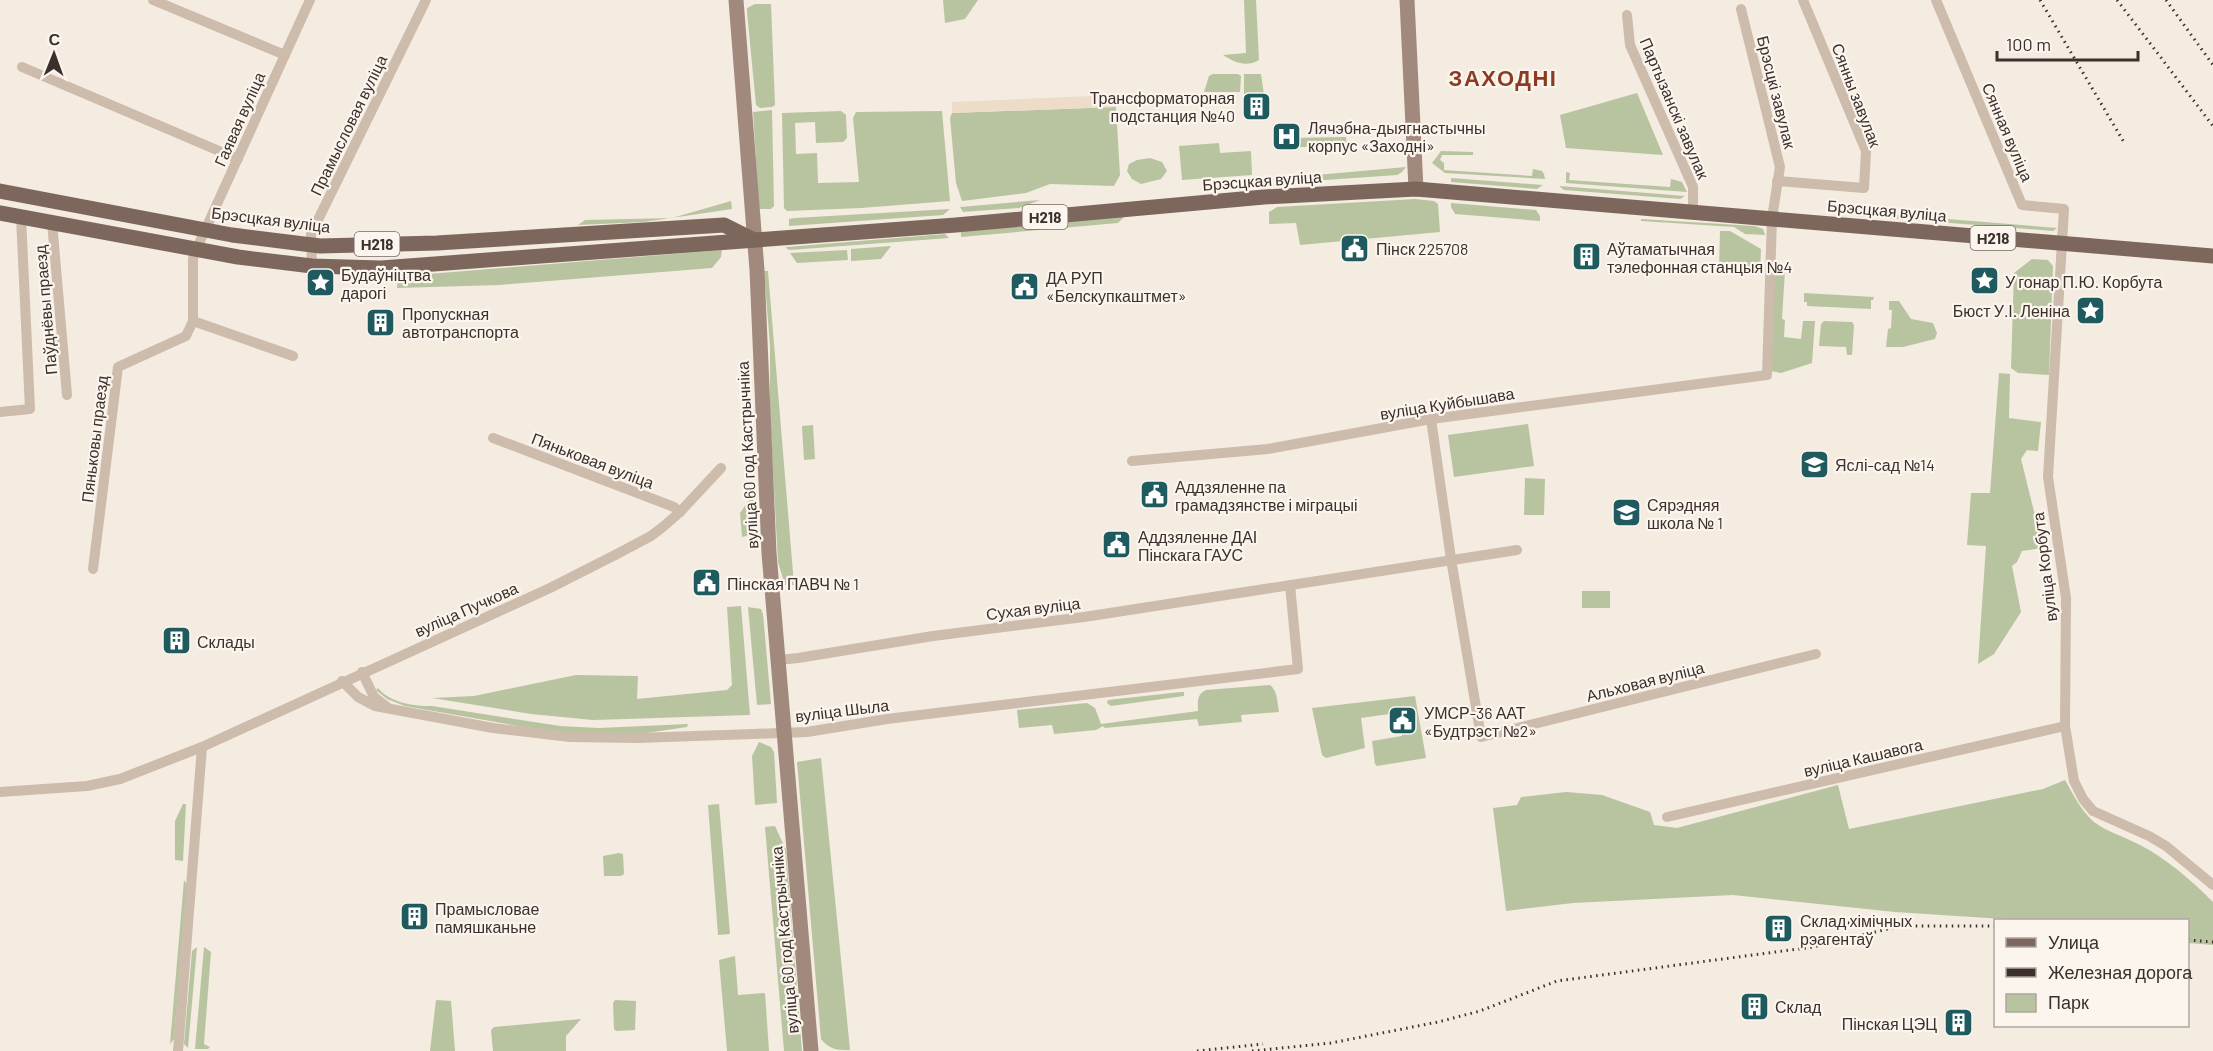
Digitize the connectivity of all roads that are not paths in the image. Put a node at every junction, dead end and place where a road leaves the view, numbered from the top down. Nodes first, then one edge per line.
1 (153, 0) edge
2 (310, 0) edge
3 (426, 0) edge
4 (736, 0) edge
5 (1407, 0) edge
6 (1803, 0) edge
7 (1936, 0) edge
8 (1741, 9) dead end
9 (1627, 15) dead end
10 (285, 55) junction
11 (22, 67) dead end
12 (238, 159) junction
13 (1777, 181) junction
14 (1416, 189) junction
15 (0, 191) edge
16 (1693, 211) junction
17 (0, 213) edge
18 (21, 217) junction
19 (1773, 218) junction
20 (52, 222) junction
21 (204, 230) junction
22 (754, 240) junction
23 (312, 244) junction
24 (2062, 244) junction
25 (196, 250) junction
26 (2213, 256) edge
27 (312, 266) junction
28 (193, 321) junction
29 (293, 356) dead end
30 (67, 395) dead end
31 (0, 412) edge
32 (1431, 419) junction
33 (493, 438) dead end
34 (1132, 461) dead end
35 (721, 468) dead end
36 (680, 512) junction
37 (1517, 550) dead end
38 (1451, 559) junction
39 (93, 568) dead end
40 (1290, 585) junction
41 (1816, 654) dead end
42 (778, 660) junction
43 (362, 672) junction
44 (342, 681) junction
45 (390, 709) junction
46 (2066, 726) junction
47 (786, 732) junction
48 (202, 747) junction
49 (0, 792) edge
50 (1667, 817) dead end
51 (2213, 885) edge
52 (178, 1051) edge
53 (811, 1051) edge

1 - 10 street
2 - 10 street, Гаявая вуліца
3 - 23 street, Прамысловая вуліца
4 - 22 street, вуліца 60 год Кастрычніка
5 - 14 street
6 - 13 street, Сянны завулак
7 - 24 street, Сянная вуліца
8 - 13 street, Брэсцкі завулак
9 - 16 street, Партызанскі завулак
10 - 12 street, Гаявая вуліца
11 - 12 street
12 - 21 street, Гаявая вуліца
13 - 19 street, Брэсцкі завулак
14 - 16 main road, Брэсцкая вуліца / Н218
14 - 22 main road, Брэсцкая вуліца / Н218
15 - 21 main road, Брэсцкая вуліца / Н218
16 - 19 main road, Брэсцкая вуліца / Н218
17 - 18 main road, Брэсцкая вуліца / Н218
18 - 20 main road, Брэсцкая вуліца / Н218
18 - 31 street
19 - 24 main road, Брэсцкая вуліца / Н218
19 - 32 street, вуліца Куйбышава
20 - 25 main road, Брэсцкая вуліца / Н218
20 - 30 street, Паўднёвы праезд
21 - 23 main road, Брэсцкая вуліца / Н218
21 - 25 street, Гаявая вуліца
22 - 23 main road, Брэсцкая вуліца / Н218
22 - 27 main road, Брэсцкая вуліца / Н218
22 - 42 street, вуліца 60 год Кастрычніка
23 - 27 street, Прамысловая вуліца
24 - 26 main road, Брэсцкая вуліца / Н218
24 - 46 street, вуліца Корбута
25 - 27 main road, Брэсцкая вуліца / Н218
25 - 28 street
28 - 29 street
28 - 39 street, Пяньковы праезд
32 - 34 street, вуліца Куйбышава
32 - 38 street
33 - 36 street, Пяньковая вуліца
35 - 36 street, вуліца Пучкова
36 - 43 street, вуліца Пучкова
37 - 38 street, Сухая вуліца
38 - 40 street, Сухая вуліца
38 - 41 street, Альховая вуліца
40 - 42 street, Сухая вуліца
40 - 47 street, вуліца Шыла
42 - 47 street, вуліца 60 год Кастрычніка
43 - 44 street, вуліца Пучкова
43 - 45 street
44 - 45 street, вуліца Шыла
44 - 48 street, вуліца Пучкова
45 - 47 street, вуліца Шыла
46 - 50 street, вуліца Кашавога
46 - 51 street, вуліца Корбута
47 - 53 street, вуліца 60 год Кастрычніка
48 - 49 street, вуліца Пучкова
48 - 52 street

